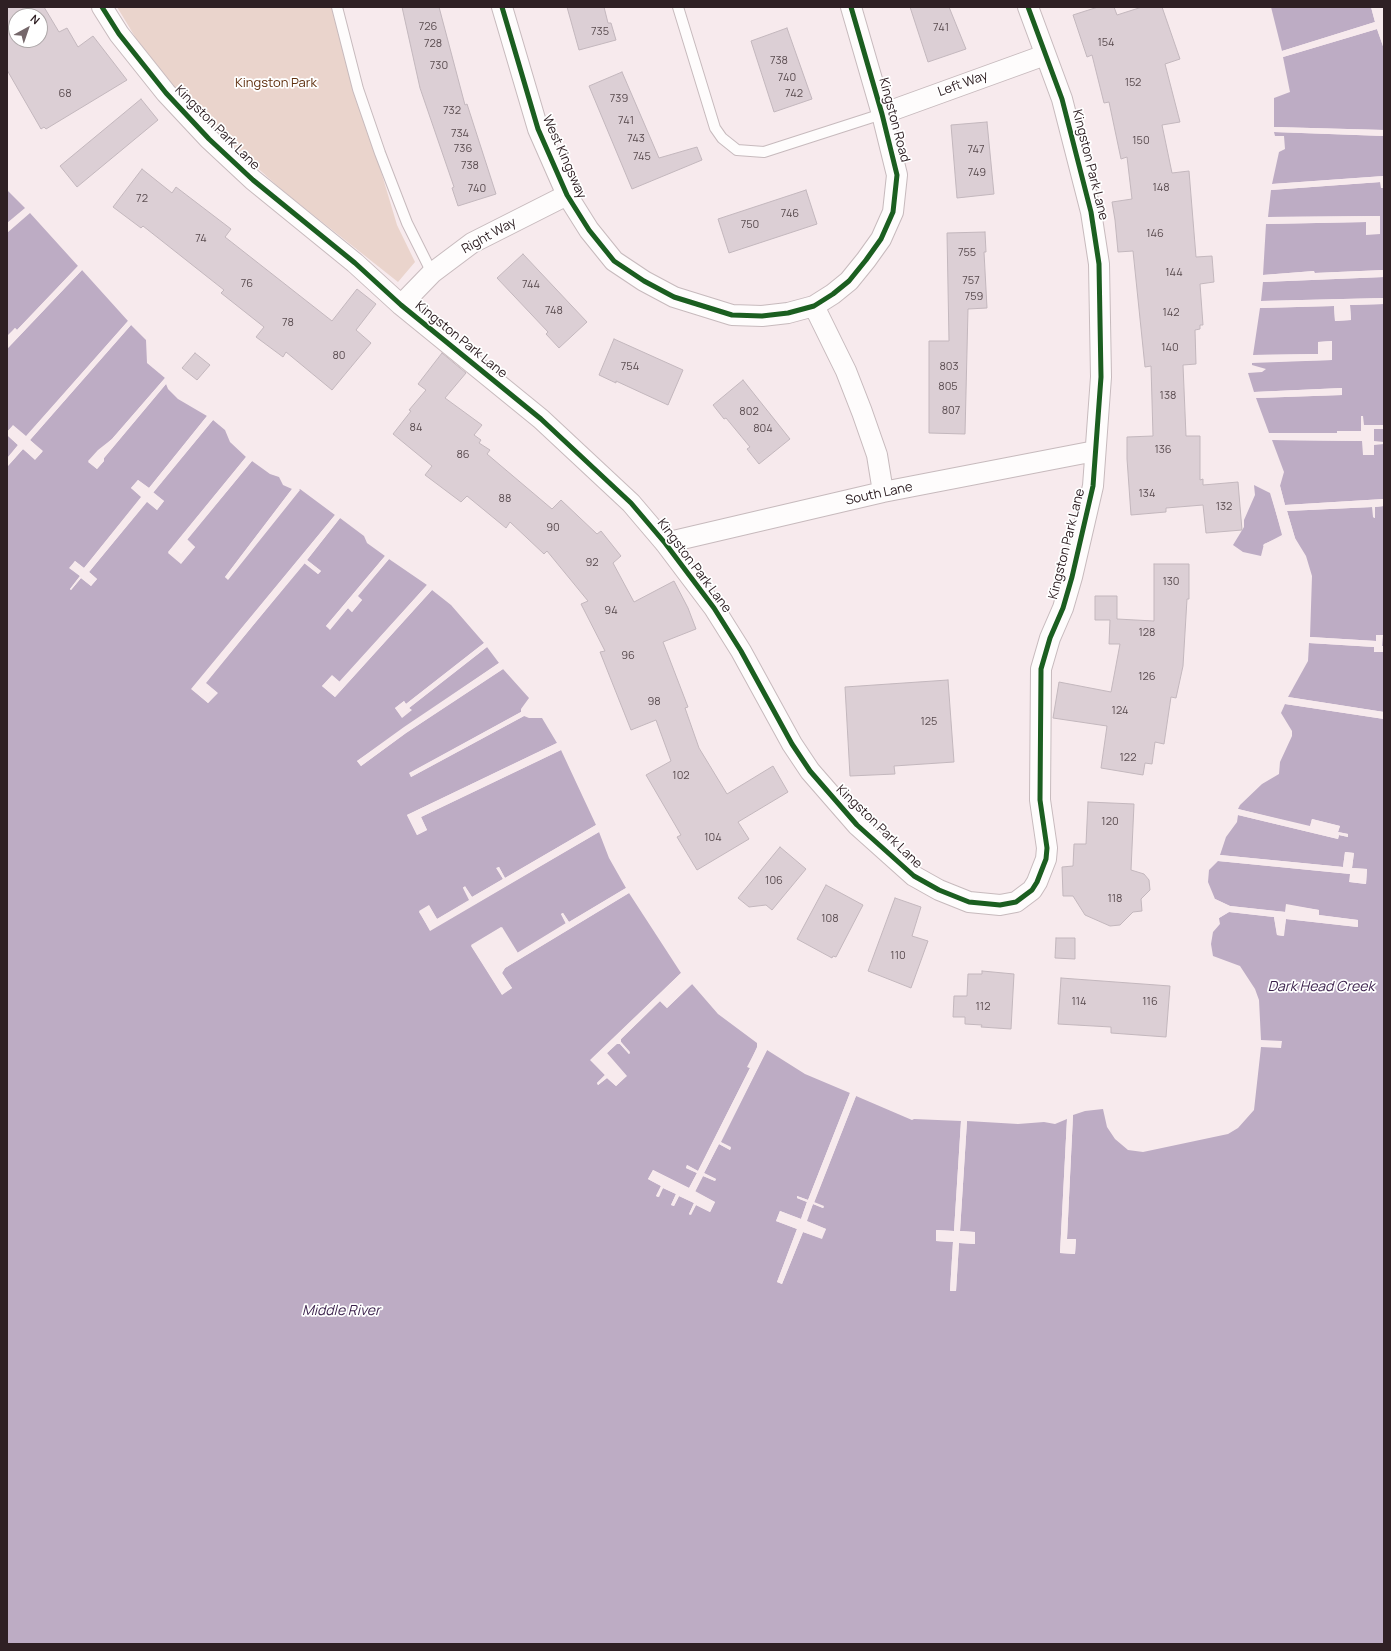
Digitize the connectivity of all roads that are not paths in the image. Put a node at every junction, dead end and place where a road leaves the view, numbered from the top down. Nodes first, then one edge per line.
1 (102, 7) edge
2 (337, 7) edge
3 (502, 7) edge
4 (678, 7) edge
5 (851, 7) edge
6 (1028, 7) edge
7 (1045, 55) junction
8 (882, 114) junction
9 (567, 195) junction
10 (432, 273) junction
11 (401, 305) junction
12 (814, 306) junction
13 (1095, 451) junction
14 (882, 492) junction
15 (665, 543) junction

1 - 11 street, Kingston Park Lane
2 - 10 lane
3 - 9 street, West Kingsway
4 - 8 lane
5 - 8 street, Kingston Road
6 - 7 street, Kingston Park Lane
7 - 8 street, Left Way
7 - 13 street, Kingston Park Lane
8 - 12 street, Kingston Road
9 - 10 street, Right Way
9 - 12 street, West Kingsway
10 - 11 street, Right Way
11 - 15 street, Kingston Park Lane
12 - 14 street
13 - 14 street, South Lane
13 - 15 street, Kingston Park Lane
14 - 15 street, South Lane

